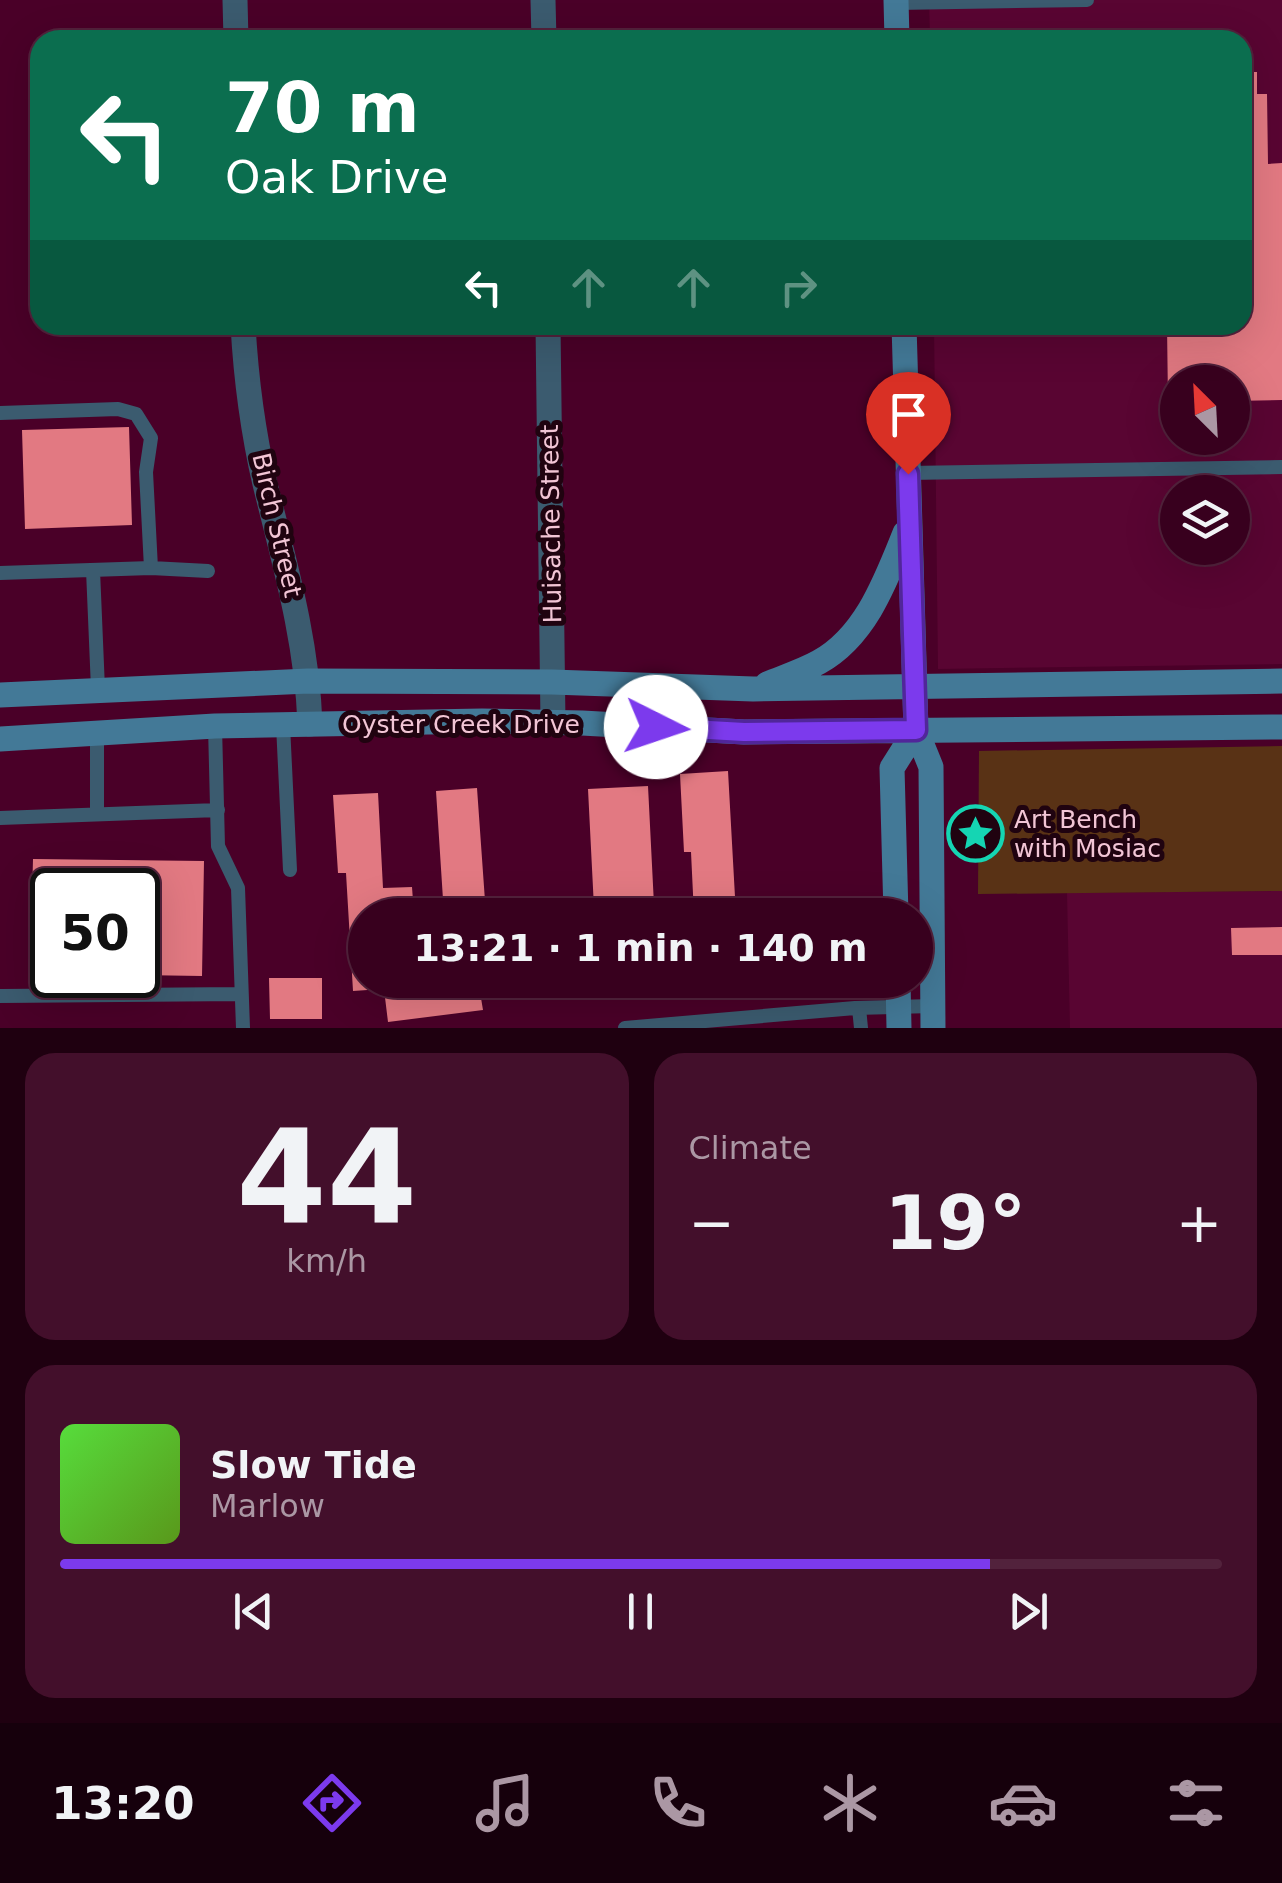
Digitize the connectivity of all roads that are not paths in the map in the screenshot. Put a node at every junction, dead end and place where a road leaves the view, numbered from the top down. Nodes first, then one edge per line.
1 (235, 0) edge
2 (543, 0) edge
3 (1083, 0) edge
4 (896, 2) edge
5 (236, 30) edge
6 (544, 30) edge
7 (897, 30) edge
8 (244, 335) edge
9 (548, 335) edge
10 (904, 335) edge
11 (0, 414) edge
12 (1282, 467) edge
13 (908, 474) junction
14 (909, 524) junction
15 (0, 554) edge
16 (150, 568) junction
17 (93, 570) junction
18 (208, 572) dead end
19 (0, 573) edge
20 (308, 681) junction
21 (1282, 681) edge
22 (552, 682) junction
23 (916, 688) junction
24 (98, 689) junction
25 (753, 690) junction
26 (0, 695) edge
27 (553, 722) junction
28 (310, 724) junction
29 (283, 725) junction
30 (215, 726) junction
31 (1282, 727) edge
32 (916, 730) junction
33 (97, 731) junction
34 (0, 739) edge
35 (218, 810) junction
36 (98, 814) junction
37 (0, 818) edge
38 (290, 870) dead end
39 (896, 898) edge
40 (242, 994) junction
41 (0, 996) edge
42 (860, 1008) junction
43 (898, 1017) edge
44 (933, 1017) edge
45 (243, 1028) edge
46 (625, 1028) edge
47 (861, 1028) edge

1 - 5 street
2 - 6 street
3 - 4 lane
4 - 7 main road
8 - 20 street, Birch Street
9 - 22 street, Huisache Street
10 - 13 main road
11 - 16 lane
12 - 13 lane
13 - 14 main road
14 - 23 main road
14 - 25 main road
15 - 19 lane
16 - 17 lane
16 - 18 lane
17 - 19 lane
17 - 24 lane
20 - 22 main road, Oyster Creek Drive
20 - 24 main road, Oyster Creek Drive
20 - 28 street, Birch Street
21 - 23 main road, Oyster Creek Drive
22 - 25 main road, Oyster Creek Drive
22 - 27 street, Huisache Street
23 - 25 main road, Oyster Creek Drive
23 - 32 main road
24 - 26 main road, Oyster Creek Drive
27 - 28 main road, Oyster Creek Drive
27 - 32 main road, Oyster Creek Drive
28 - 29 main road, Oyster Creek Drive
29 - 30 main road, Oyster Creek Drive
29 - 38 lane
30 - 33 main road, Oyster Creek Drive
30 - 35 lane
31 - 32 main road, Oyster Creek Drive
32 - 39 main road
32 - 44 main road
33 - 34 main road, Oyster Creek Drive
33 - 36 lane
35 - 36 lane
35 - 40 lane
36 - 37 lane
40 - 41 lane
40 - 45 lane
42 - 43 lane
42 - 46 lane
42 - 47 lane
43 - 44 lane

